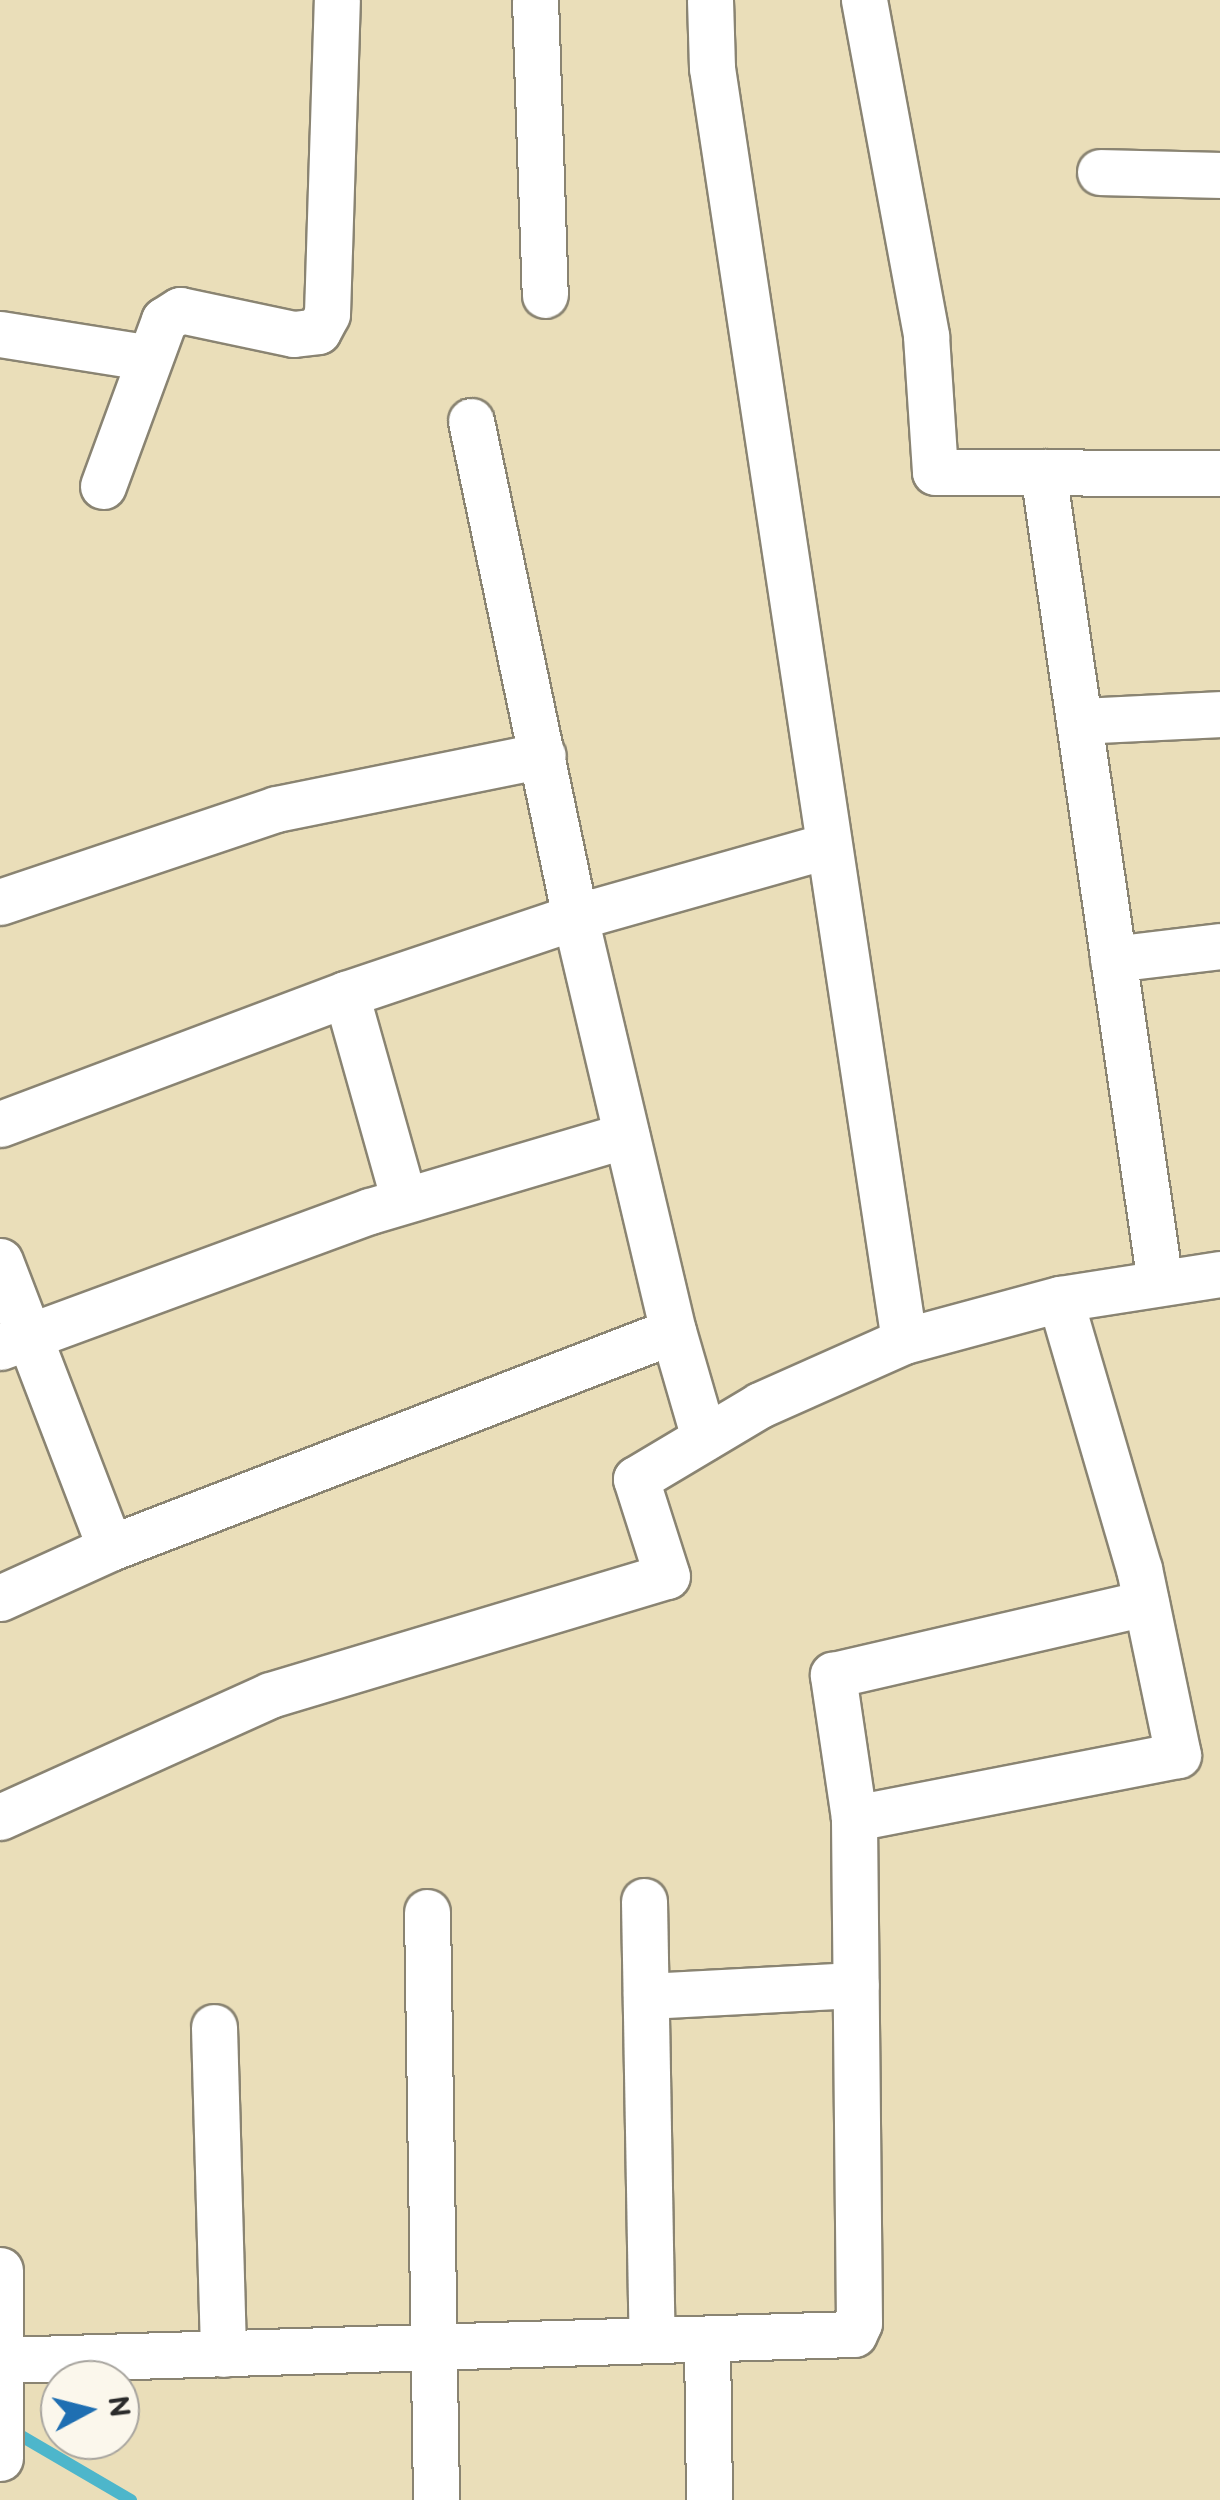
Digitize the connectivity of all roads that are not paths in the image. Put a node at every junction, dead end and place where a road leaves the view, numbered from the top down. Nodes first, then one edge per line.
1 (337, 0) edge
2 (535, 0) edge
3 (710, 0) edge
4 (864, 0) edge
5 (1100, 172) dead end
6 (1220, 175) edge
7 (544, 294) dead end
8 (0, 334) edge
9 (146, 357) junction
10 (472, 421) dead end
11 (1043, 472) junction
12 (1220, 473) edge
13 (104, 486) dead end
14 (1220, 714) edge
15 (1079, 720) junction
16 (543, 755) junction
17 (826, 846) junction
18 (0, 902) edge
19 (576, 918) junction
20 (1220, 946) edge
21 (1113, 959) junction
22 (346, 994) junction
23 (0, 1124) edge
24 (626, 1135) junction
25 (404, 1200) junction
26 (0, 1262) edge
27 (1220, 1274) edge
28 (1160, 1283) junction
29 (1060, 1299) junction
30 (672, 1331) junction
31 (12, 1342) edge
32 (904, 1342) junction
33 (704, 1438) junction
34 (110, 1548) junction
35 (0, 1598) edge
36 (1146, 1603) junction
37 (0, 1817) edge
38 (854, 1818) junction
39 (644, 1901) dead end
40 (427, 1912) dead end
41 (856, 1985) junction
42 (646, 1996) junction
43 (214, 2027) dead end
44 (0, 2270) edge
45 (707, 2339) junction
46 (652, 2340) junction
47 (434, 2345) junction
48 (223, 2354) junction
49 (1, 2378) edge
50 (0, 2442) edge
51 (0, 2458) edge
52 (436, 2500) edge
53 (709, 2500) edge

1 - 9 street
2 - 7 street
3 - 17 street
4 - 11 street
5 - 6 street
8 - 9 street
9 - 13 street
10 - 16 street
11 - 12 street
11 - 15 street
14 - 15 street
15 - 21 street
16 - 18 street
16 - 19 street
17 - 19 street
17 - 32 street
19 - 22 street
19 - 24 street
20 - 21 street
21 - 28 street
22 - 23 street
22 - 25 street
24 - 25 street
24 - 30 street
25 - 31 street
26 - 31 street
27 - 28 street
28 - 29 street
29 - 32 street
29 - 36 street
30 - 33 street
30 - 34 street
31 - 34 street
32 - 33 street
33 - 37 street
34 - 35 street
36 - 38 street
36 - 38 street
38 - 41 street
39 - 42 street
40 - 47 street
41 - 42 street
41 - 45 street
42 - 46 street
43 - 48 street
44 - 49 street
45 - 46 street
45 - 53 street
46 - 47 street
47 - 48 street
47 - 52 street
48 - 49 street
49 - 50 street
50 - 51 street

